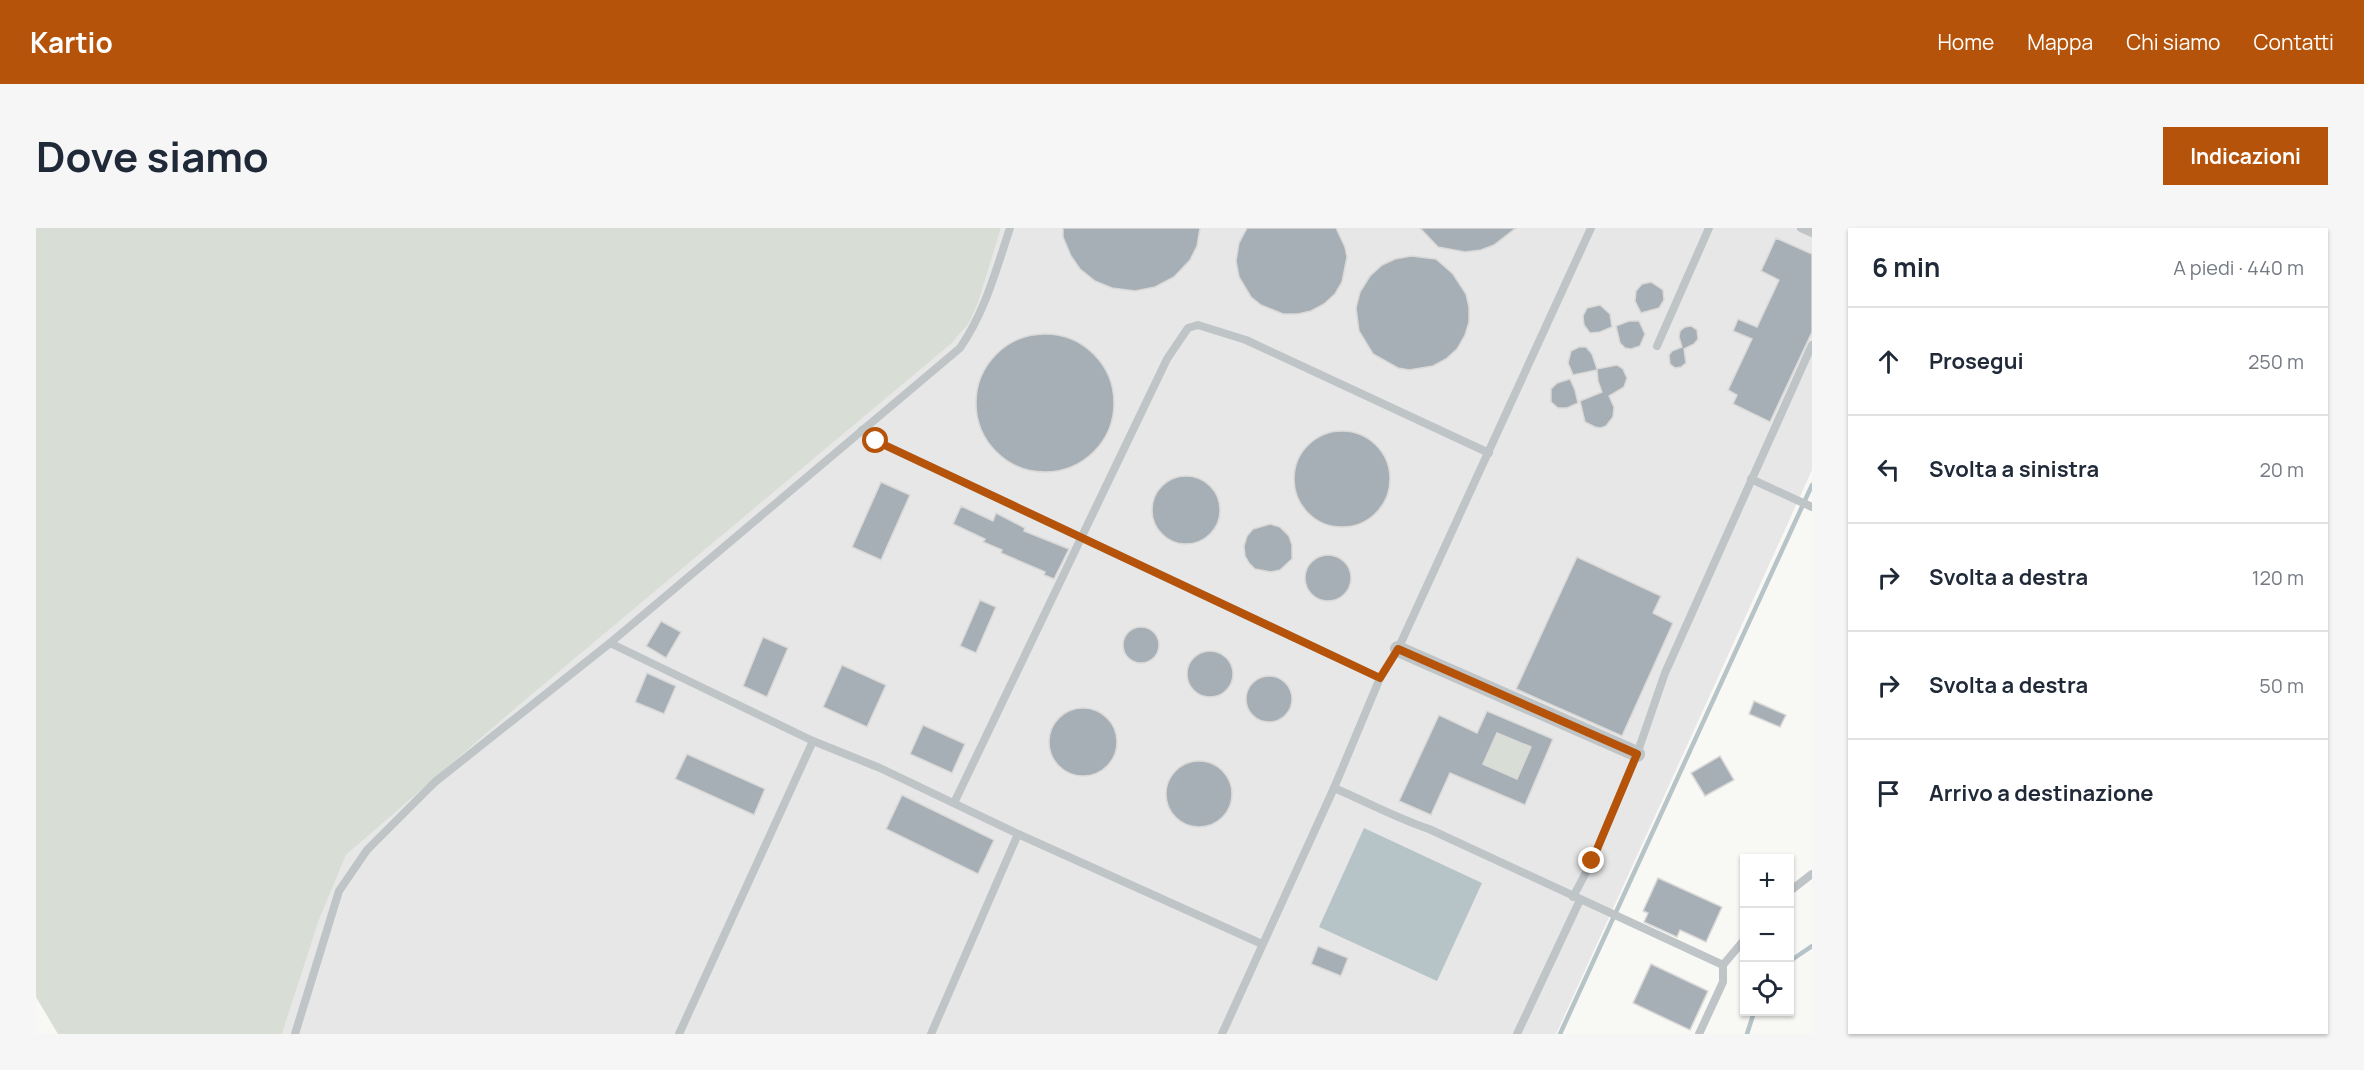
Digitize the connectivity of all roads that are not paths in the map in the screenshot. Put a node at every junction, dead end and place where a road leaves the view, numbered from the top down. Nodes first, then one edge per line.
1 (1010, 228) edge
2 (1591, 228) edge
3 (1709, 228) edge
4 (1801, 228) edge
5 (1812, 233) edge
6 (1812, 345) edge
7 (1657, 346) dead end
8 (862, 430) junction
9 (1489, 453) junction
10 (1751, 479) junction
11 (1812, 507) edge
12 (1081, 539) junction
13 (610, 643) junction
14 (1398, 649) junction
15 (1380, 678) junction
16 (813, 741) junction
17 (1637, 754) junction
18 (1334, 788) junction
19 (954, 803) junction
20 (1018, 834) junction
21 (1812, 874) edge
22 (1794, 888) edge
23 (1576, 898) junction
24 (1262, 944) junction
25 (1740, 945) edge
26 (1723, 964) junction
27 (295, 1034) edge
28 (679, 1034) edge
29 (931, 1034) edge
30 (1222, 1034) edge
31 (1517, 1034) edge
32 (1699, 1034) edge

1 - 8 lane
2 - 9 lane
3 - 7 lane
4 - 5 lane
6 - 10 lane
8 - 12 lane
8 - 13 lane
9 - 12 lane
9 - 14 lane
10 - 11 lane
10 - 17 lane
12 - 15 lane
12 - 19 lane
13 - 16 lane
13 - 27 lane
14 - 15 lane
14 - 17 street
15 - 18 lane
16 - 19 lane
16 - 28 lane
17 - 23 lane
18 - 23 lane
18 - 24 lane
19 - 20 lane
20 - 24 lane
20 - 29 lane
21 - 22 lane
23 - 26 lane
23 - 31 lane
24 - 30 lane
25 - 26 lane
26 - 32 lane

